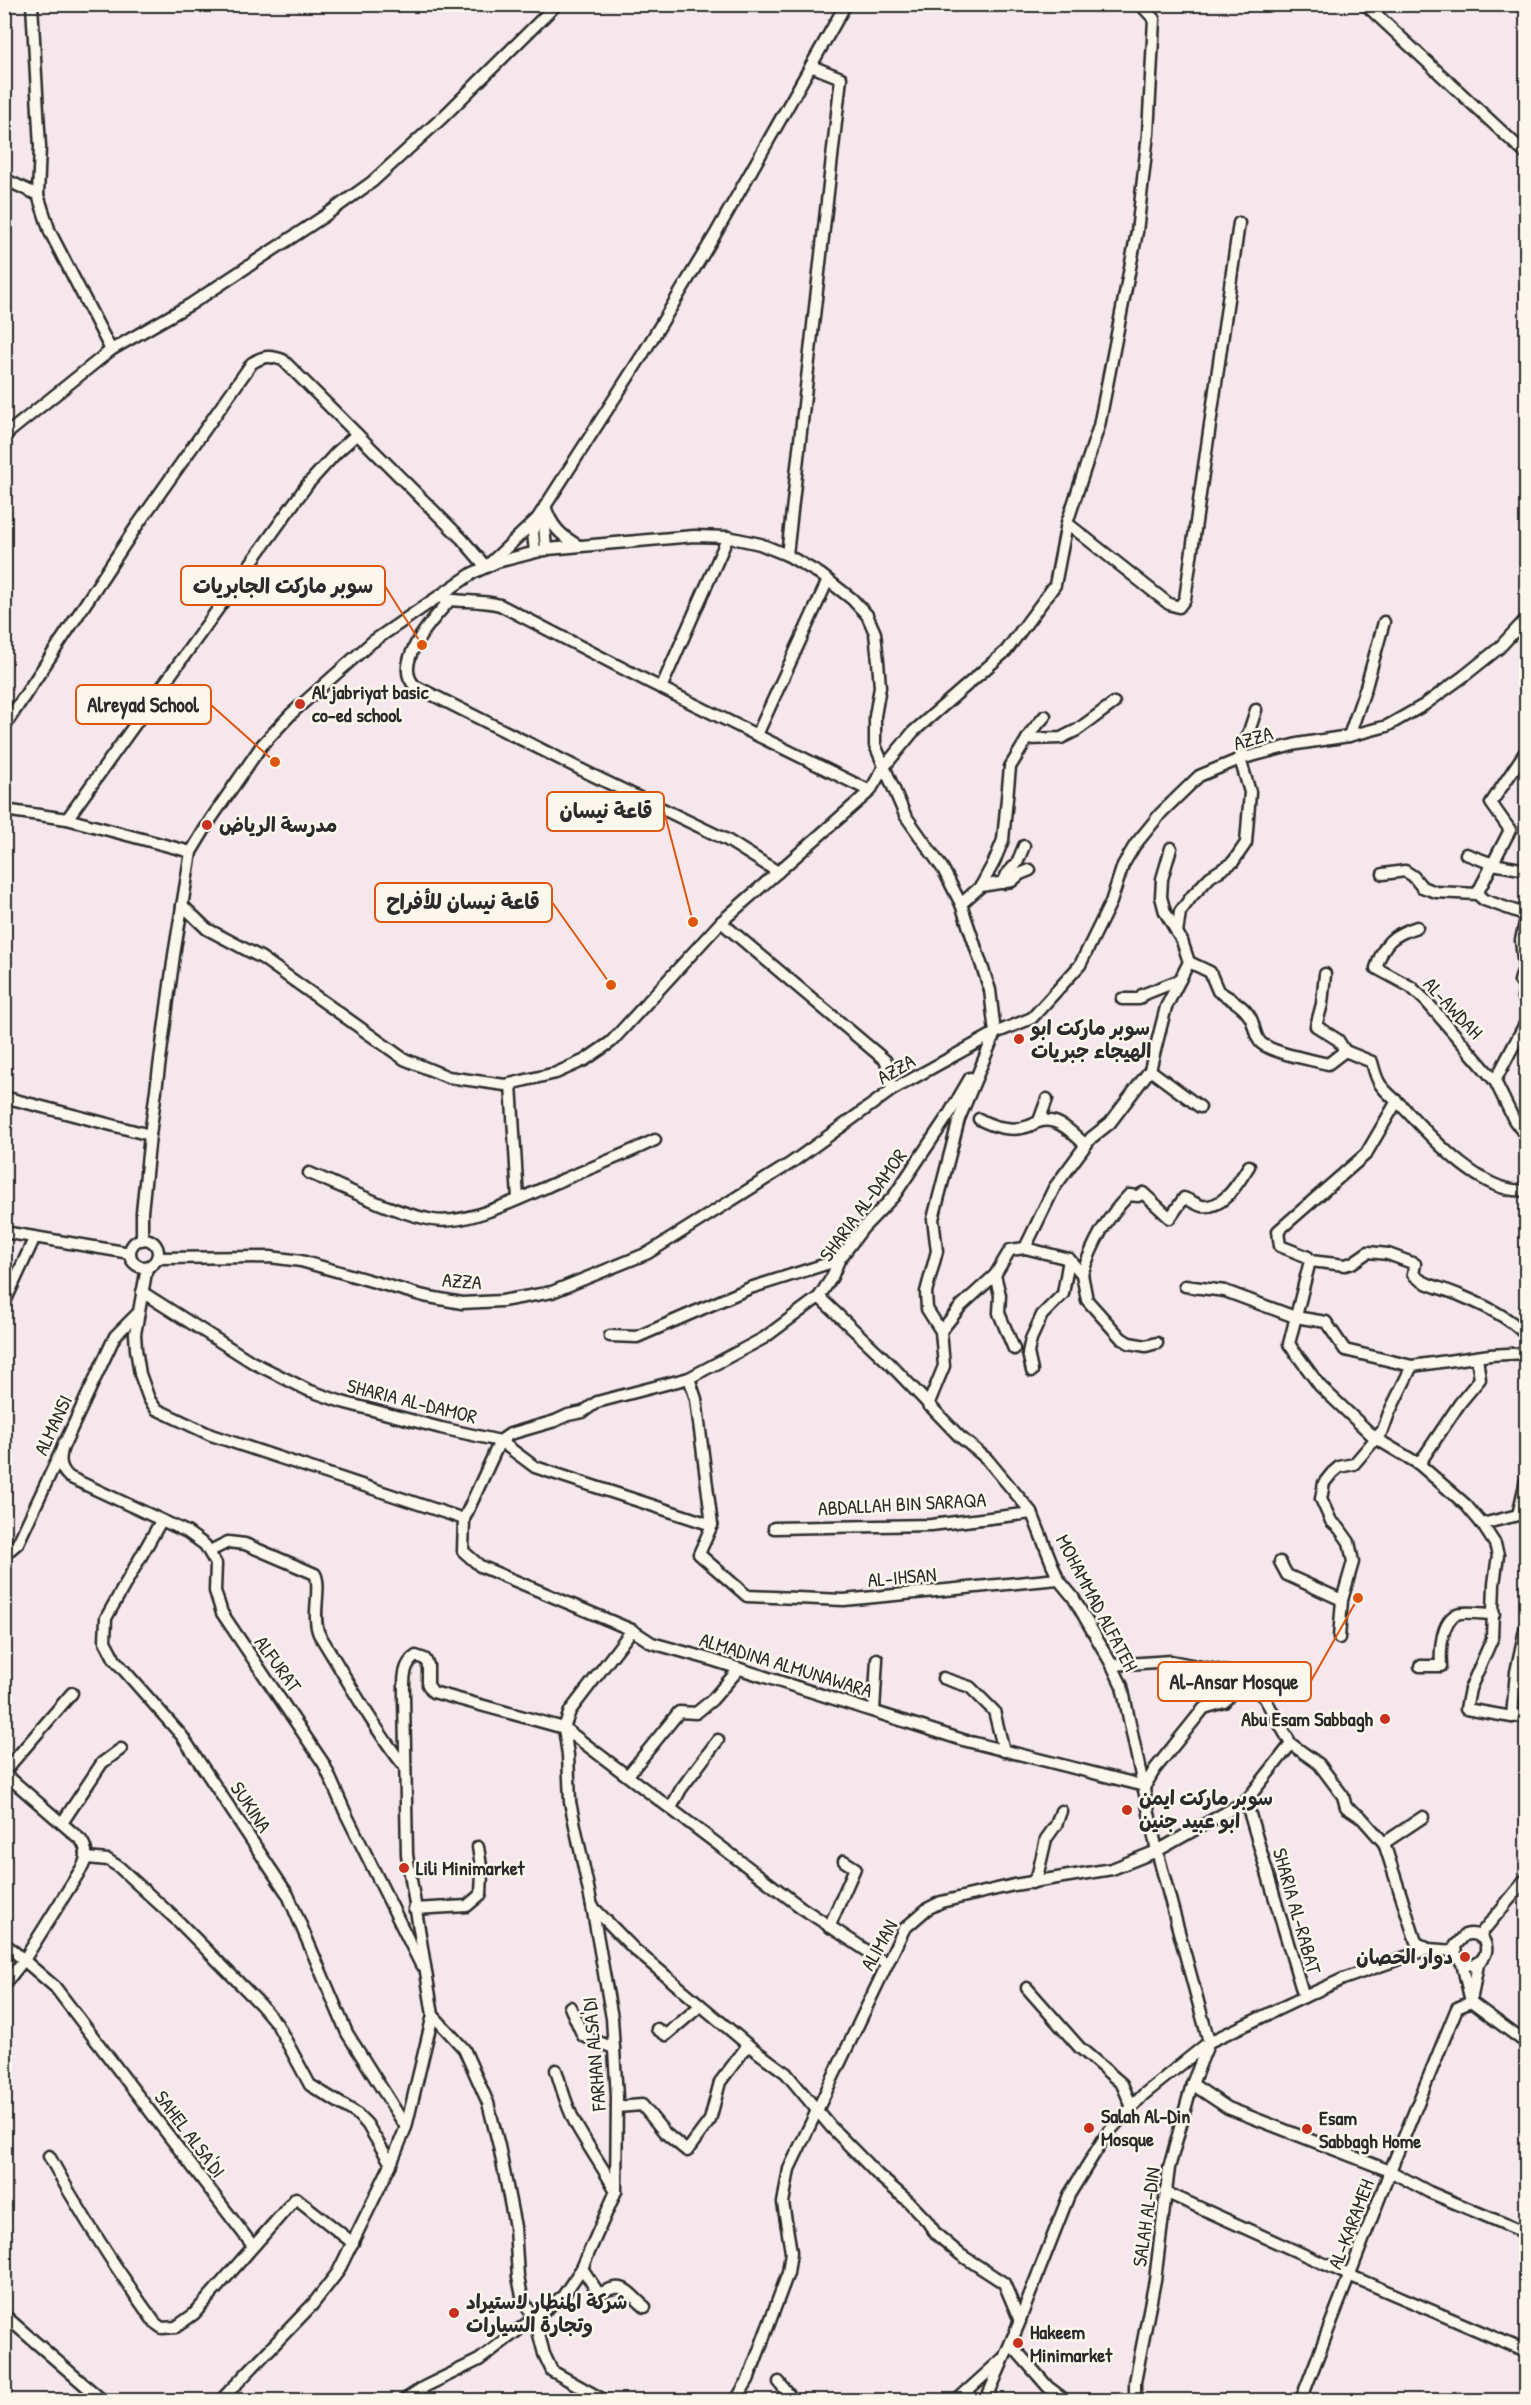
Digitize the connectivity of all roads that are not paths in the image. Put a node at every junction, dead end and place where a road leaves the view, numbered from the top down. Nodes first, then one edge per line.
1 (32, 4) edge
2 (557, 4) edge
3 (846, 4) edge
4 (1140, 4) edge
5 (1365, 4) edge
6 (811, 66) junction
7 (1527, 154) edge
8 (4, 179) edge
9 (38, 195) junction
10 (1239, 223) dead end
11 (111, 350) junction
12 (357, 434) junction
13 (4, 436) edge
14 (541, 512) junction
15 (1068, 523) junction
16 (728, 537) junction
17 (579, 546) junction
18 (540, 551) junction
19 (787, 555) junction
20 (486, 567) junction
21 (828, 580) junction
22 (434, 598) junction
23 (450, 600) junction
24 (1527, 619) edge
25 (1384, 622) dead end
26 (661, 688) junction
27 (1114, 703) dead end
28 (1256, 710) dead end
29 (1045, 716) dead end
30 (4, 727) edge
31 (757, 735) junction
32 (1348, 736) junction
33 (1028, 740) junction
34 (1527, 751) edge
35 (1240, 759) junction
36 (884, 767) junction
37 (870, 790) junction
38 (4, 810) edge
39 (66, 819) junction
40 (1024, 846) dead end
41 (1171, 848) dead end
42 (192, 852) junction
43 (1466, 854) dead end
44 (1493, 864) junction
45 (1030, 870) dead end
46 (1527, 870) edge
47 (777, 872) junction
48 (1383, 874) dead end
49 (1003, 883) junction
50 (981, 886) junction
51 (1477, 894) junction
52 (961, 904) junction
53 (182, 905) junction
54 (1527, 913) edge
55 (1527, 919) edge
56 (721, 922) junction
57 (1417, 927) dead end
58 (1177, 934) junction
59 (1189, 962) junction
60 (1325, 974) dead end
61 (1180, 980) junction
62 (1122, 999) dead end
63 (1527, 1002) edge
64 (1527, 1022) edge
65 (995, 1033) junction
66 (1345, 1050) junction
67 (1150, 1070) junction
68 (1495, 1081) junction
69 (511, 1084) junction
70 (892, 1090) junction
71 (4, 1097) edge
72 (1047, 1099) dead end
73 (1397, 1101) junction
74 (1200, 1107) dead end
75 (979, 1119) dead end
76 (1039, 1121) junction
77 (150, 1135) junction
78 (1527, 1136) edge
79 (655, 1140) dead end
80 (1086, 1145) junction
81 (1249, 1166) dead end
82 (309, 1173) dead end
83 (1527, 1190) edge
84 (518, 1199) junction
85 (4, 1233) edge
86 (34, 1239) junction
87 (142, 1240) junction
88 (1025, 1248) junction
89 (130, 1253) junction
90 (157, 1258) junction
91 (1069, 1259) junction
92 (839, 1260) junction
93 (1310, 1261) junction
94 (147, 1267) junction
95 (1082, 1274) junction
96 (995, 1275) junction
97 (1185, 1286) dead end
98 (142, 1292) junction
99 (819, 1297) junction
100 (4, 1304) edge
101 (138, 1313) junction
102 (1295, 1317) junction
103 (941, 1331) junction
104 (1527, 1335) edge
105 (610, 1336) dead end
106 (1156, 1343) dead end
107 (1014, 1349) dead end
108 (1527, 1353) edge
109 (1477, 1358) junction
110 (1412, 1366) junction
111 (1032, 1371) dead end
112 (689, 1378) junction
113 (928, 1405) junction
114 (1375, 1438) junction
115 (500, 1441) junction
116 (64, 1442) junction
117 (1419, 1464) junction
118 (1527, 1480) edge
119 (1032, 1513) junction
120 (1522, 1515) edge
121 (464, 1520) junction
122 (161, 1521) junction
123 (1482, 1524) junction
124 (712, 1525) junction
125 (774, 1528) dead end
126 (210, 1551) junction
127 (4, 1555) edge
128 (1281, 1562) dead end
129 (1058, 1579) junction
130 (1342, 1600) junction
131 (1494, 1614) junction
132 (1527, 1625) edge
133 (632, 1629) junction
134 (1339, 1638) dead end
135 (877, 1659) dead end
136 (1112, 1665) junction
137 (1420, 1666) dead end
138 (739, 1669) junction
139 (943, 1678) dead end
140 (1243, 1680) junction
141 (72, 1693) dead end
142 (874, 1711) junction
143 (1527, 1714) edge
144 (1512, 1717) junction
145 (564, 1728) junction
146 (718, 1740) dead end
147 (1291, 1744) junction
148 (121, 1749) dead end
149 (1004, 1751) junction
150 (405, 1767) junction
151 (4, 1773) edge
152 (628, 1775) junction
153 (1144, 1786) junction
154 (1246, 1801) junction
155 (671, 1808) junction
156 (1061, 1811) dead end
157 (1423, 1817) dead end
158 (62, 1823) junction
159 (1384, 1843) junction
160 (478, 1847) dead end
161 (1157, 1851) junction
162 (87, 1858) junction
163 (844, 1860) dead end
164 (1527, 1880) edge
165 (1032, 1883) junction
166 (592, 1906) junction
167 (414, 1909) junction
168 (829, 1927) junction
169 (1479, 1936) junction
170 (4, 1943) edge
171 (1428, 1949) junction
172 (1455, 1951) junction
173 (24, 1960) junction
174 (1462, 1963) junction
175 (887, 1964) junction
176 (1478, 1964) junction
177 (424, 1970) junction
178 (4, 1985) edge
179 (1027, 1988) dead end
180 (1304, 1997) junction
181 (1471, 2002) junction
182 (700, 2006) junction
183 (570, 2007) dead end
184 (433, 2014) junction
185 (657, 2029) dead end
186 (1209, 2042) junction
187 (1527, 2043) edge
188 (748, 2045) junction
189 (614, 2048) junction
190 (556, 2070) dead end
191 (1192, 2084) junction
192 (617, 2107) junction
193 (1132, 2107) junction
194 (817, 2111) junction
195 (406, 2127) junction
196 (49, 2156) dead end
197 (391, 2164) junction
198 (1390, 2171) junction
199 (616, 2191) junction
200 (1165, 2193) junction
201 (1527, 2233) edge
202 (353, 2243) junction
203 (254, 2247) junction
204 (582, 2268) junction
205 (1351, 2276) junction
206 (645, 2307) dead end
207 (4, 2315) edge
208 (535, 2319) junction
209 (1020, 2321) junction
210 (1527, 2351) edge
211 (1004, 2358) junction
212 (779, 2382) dead end
213 (102, 2400) edge
214 (221, 2400) edge
215 (404, 2400) edge
216 (604, 2400) edge
217 (736, 2400) edge
218 (793, 2400) edge
219 (957, 2400) edge
220 (986, 2400) edge
221 (1065, 2400) edge
222 (1135, 2400) edge
223 (1301, 2400) edge

1 - 9 street
2 - 11 street
3 - 6 street
4 - 15 street
5 - 7 street
6 - 14 street
6 - 19 street
8 - 9 street
9 - 11 street
10 - 15 street
11 - 13 street
12 - 20 street
12 - 30 street
12 - 39 street
14 - 17 street
14 - 18 street
14 - 20 street
15 - 36 street
16 - 17 street
16 - 19 street
16 - 26 street
17 - 18 street
18 - 20 street
19 - 21 street
20 - 22 street
21 - 31 street
21 - 36 street
22 - 23 street
22 - 42 street
23 - 26 street
23 - 47 street
24 - 32 street, AZZA
25 - 32 street
26 - 31 street
27 - 33 street
28 - 35 street
29 - 33 street
31 - 37 street
32 - 35 street, AZZA
33 - 50 street
34 - 44 street
35 - 58 street
35 - 65 street, AZZA
36 - 37 street
36 - 52 street
37 - 47 street
38 - 39 street
39 - 42 street
40 - 49 street
41 - 58 street
42 - 53 street
43 - 44 street
44 - 46 street
44 - 51 street
45 - 49 street
47 - 56 street
48 - 51 street
49 - 50 street
50 - 52 street
51 - 54 street
52 - 65 street
53 - 69 street
53 - 77 street
55 - 63 street
56 - 69 street
56 - 70 street
57 - 68 street, AL-AWDAH
58 - 59 street
59 - 61 street
59 - 66 street
60 - 66 street
61 - 62 street
61 - 67 street
64 - 68 street
65 - 70 street, AZZA
65 - 92 street, SHARIA AL-DAMOR
65 - 103 street
66 - 73 street
67 - 74 street
67 - 80 street
68 - 78 street, AL-AWDAH
69 - 84 street
70 - 90 street, AZZA
71 - 77 street
72 - 76 street
73 - 83 street
73 - 93 street
75 - 76 street
76 - 80 street
77 - 87 street
79 - 84 street
80 - 88 street
81 - 95 street
82 - 84 street
85 - 86 street
86 - 89 street
86 - 100 street
87 - 89 street
87 - 90 street
88 - 91 street
88 - 96 street
89 - 94 street
90 - 94 street
91 - 95 street
91 - 111 street
92 - 99 street, SHARIA AL-DAMOR
92 - 105 street
93 - 102 street
93 - 104 street
94 - 98 street
95 - 106 street
96 - 103 street
96 - 107 street
97 - 102 street
98 - 101 street
98 - 115 street, SHARIA AL-DAMOR
99 - 112 street, SHARIA AL-DAMOR
99 - 113 street, MOHAMMAD ALFATEH
101 - 116 street, ALMANSI
101 - 121 street
102 - 110 street
102 - 114 street
103 - 113 street
108 - 109 street
109 - 110 street
109 - 117 street
110 - 114 street
112 - 115 street, SHARIA AL-DAMOR
112 - 124 street
113 - 119 street, MOHAMMAD ALFATEH
114 - 117 street
114 - 130 street
115 - 121 street
115 - 124 street
116 - 122 street
116 - 127 street, ALMANSI
117 - 123 street
118 - 120 street
119 - 125 street, ABDALLAH BIN SARAQA
119 - 129 street, MOHAMMAD ALFATEH
120 - 123 street
121 - 133 street, ALMADINA ALMUNAWARA
122 - 126 street
122 - 195 street, SUKINA
123 - 131 street
124 - 129 street, AL-IHSAN
126 - 150 street
126 - 177 street, ALFURAT
128 - 130 street
129 - 136 street, MOHAMMAD ALFATEH
130 - 134 street
131 - 137 street
131 - 144 street
132 - 144 street
133 - 138 street, ALMADINA ALMUNAWARA
133 - 145 street
135 - 142 street
136 - 140 street
136 - 153 street, MOHAMMAD ALFATEH
138 - 142 street, ALMADINA ALMUNAWARA
138 - 152 street
139 - 149 street
140 - 147 street
140 - 153 street
141 - 151 street
142 - 149 street, ALMADINA ALMUNAWARA
143 - 144 street
145 - 150 street
145 - 152 street
145 - 166 street, FARHAN ALSA'DI
146 - 155 street
147 - 154 street, ALIMAN
147 - 159 street
148 - 158 street
149 - 153 street, ALMADINA ALMUNAWARA
150 - 167 street
151 - 158 street
152 - 155 street
153 - 161 street, MOHAMMAD ALFATEH
154 - 161 street, ALIMAN
154 - 180 street, SHARIA AL-RABAT
155 - 168 street
156 - 165 street
157 - 159 street
158 - 162 street
159 - 171 street
160 - 167 street
161 - 165 street, ALIMAN
161 - 186 street, MOHAMMAD ALFATEH
162 - 173 street
162 - 197 street
163 - 168 street
164 - 169 street
165 - 175 street, ALIMAN
166 - 182 street
166 - 189 street, FARHAN ALSA'DI
167 - 177 street
168 - 175 street
169 - 172 street
169 - 176 street
170 - 173 street, SAHEL ALSA'DI
171 - 172 street
171 - 180 street
172 - 174 street
173 - 178 street
173 - 203 street, SAHEL ALSA'DI
174 - 176 street
174 - 181 street
175 - 194 street, ALIMAN
176 - 181 street
177 - 184 street
179 - 193 street
180 - 186 street
181 - 187 street
181 - 198 street, AL-KARAMEH
182 - 185 street
182 - 188 street
183 - 189 street
184 - 195 street
184 - 208 street
186 - 191 street, SALAH AL-DIN
186 - 193 street
188 - 192 street
188 - 194 street
189 - 192 street, FARHAN ALSA'DI
190 - 199 street
191 - 198 street
191 - 200 street, SALAH AL-DIN
192 - 199 street, FARHAN ALSA'DI
193 - 209 street
194 - 209 street
194 - 217 street, ALIMAN
195 - 197 street
196 - 203 street
197 - 202 street
198 - 201 street
198 - 205 street, AL-KARAMEH
199 - 204 street, FARHAN ALSA'DI
200 - 205 street
200 - 222 street, SALAH AL-DIN
202 - 203 street
202 - 214 street
204 - 206 street
204 - 208 street, FARHAN ALSA'DI
205 - 210 street
205 - 223 street, AL-KARAMEH
207 - 213 street
208 - 215 street, FARHAN ALSA'DI
208 - 216 street
209 - 211 street
209 - 221 street
211 - 219 street
211 - 220 street
212 - 218 street

